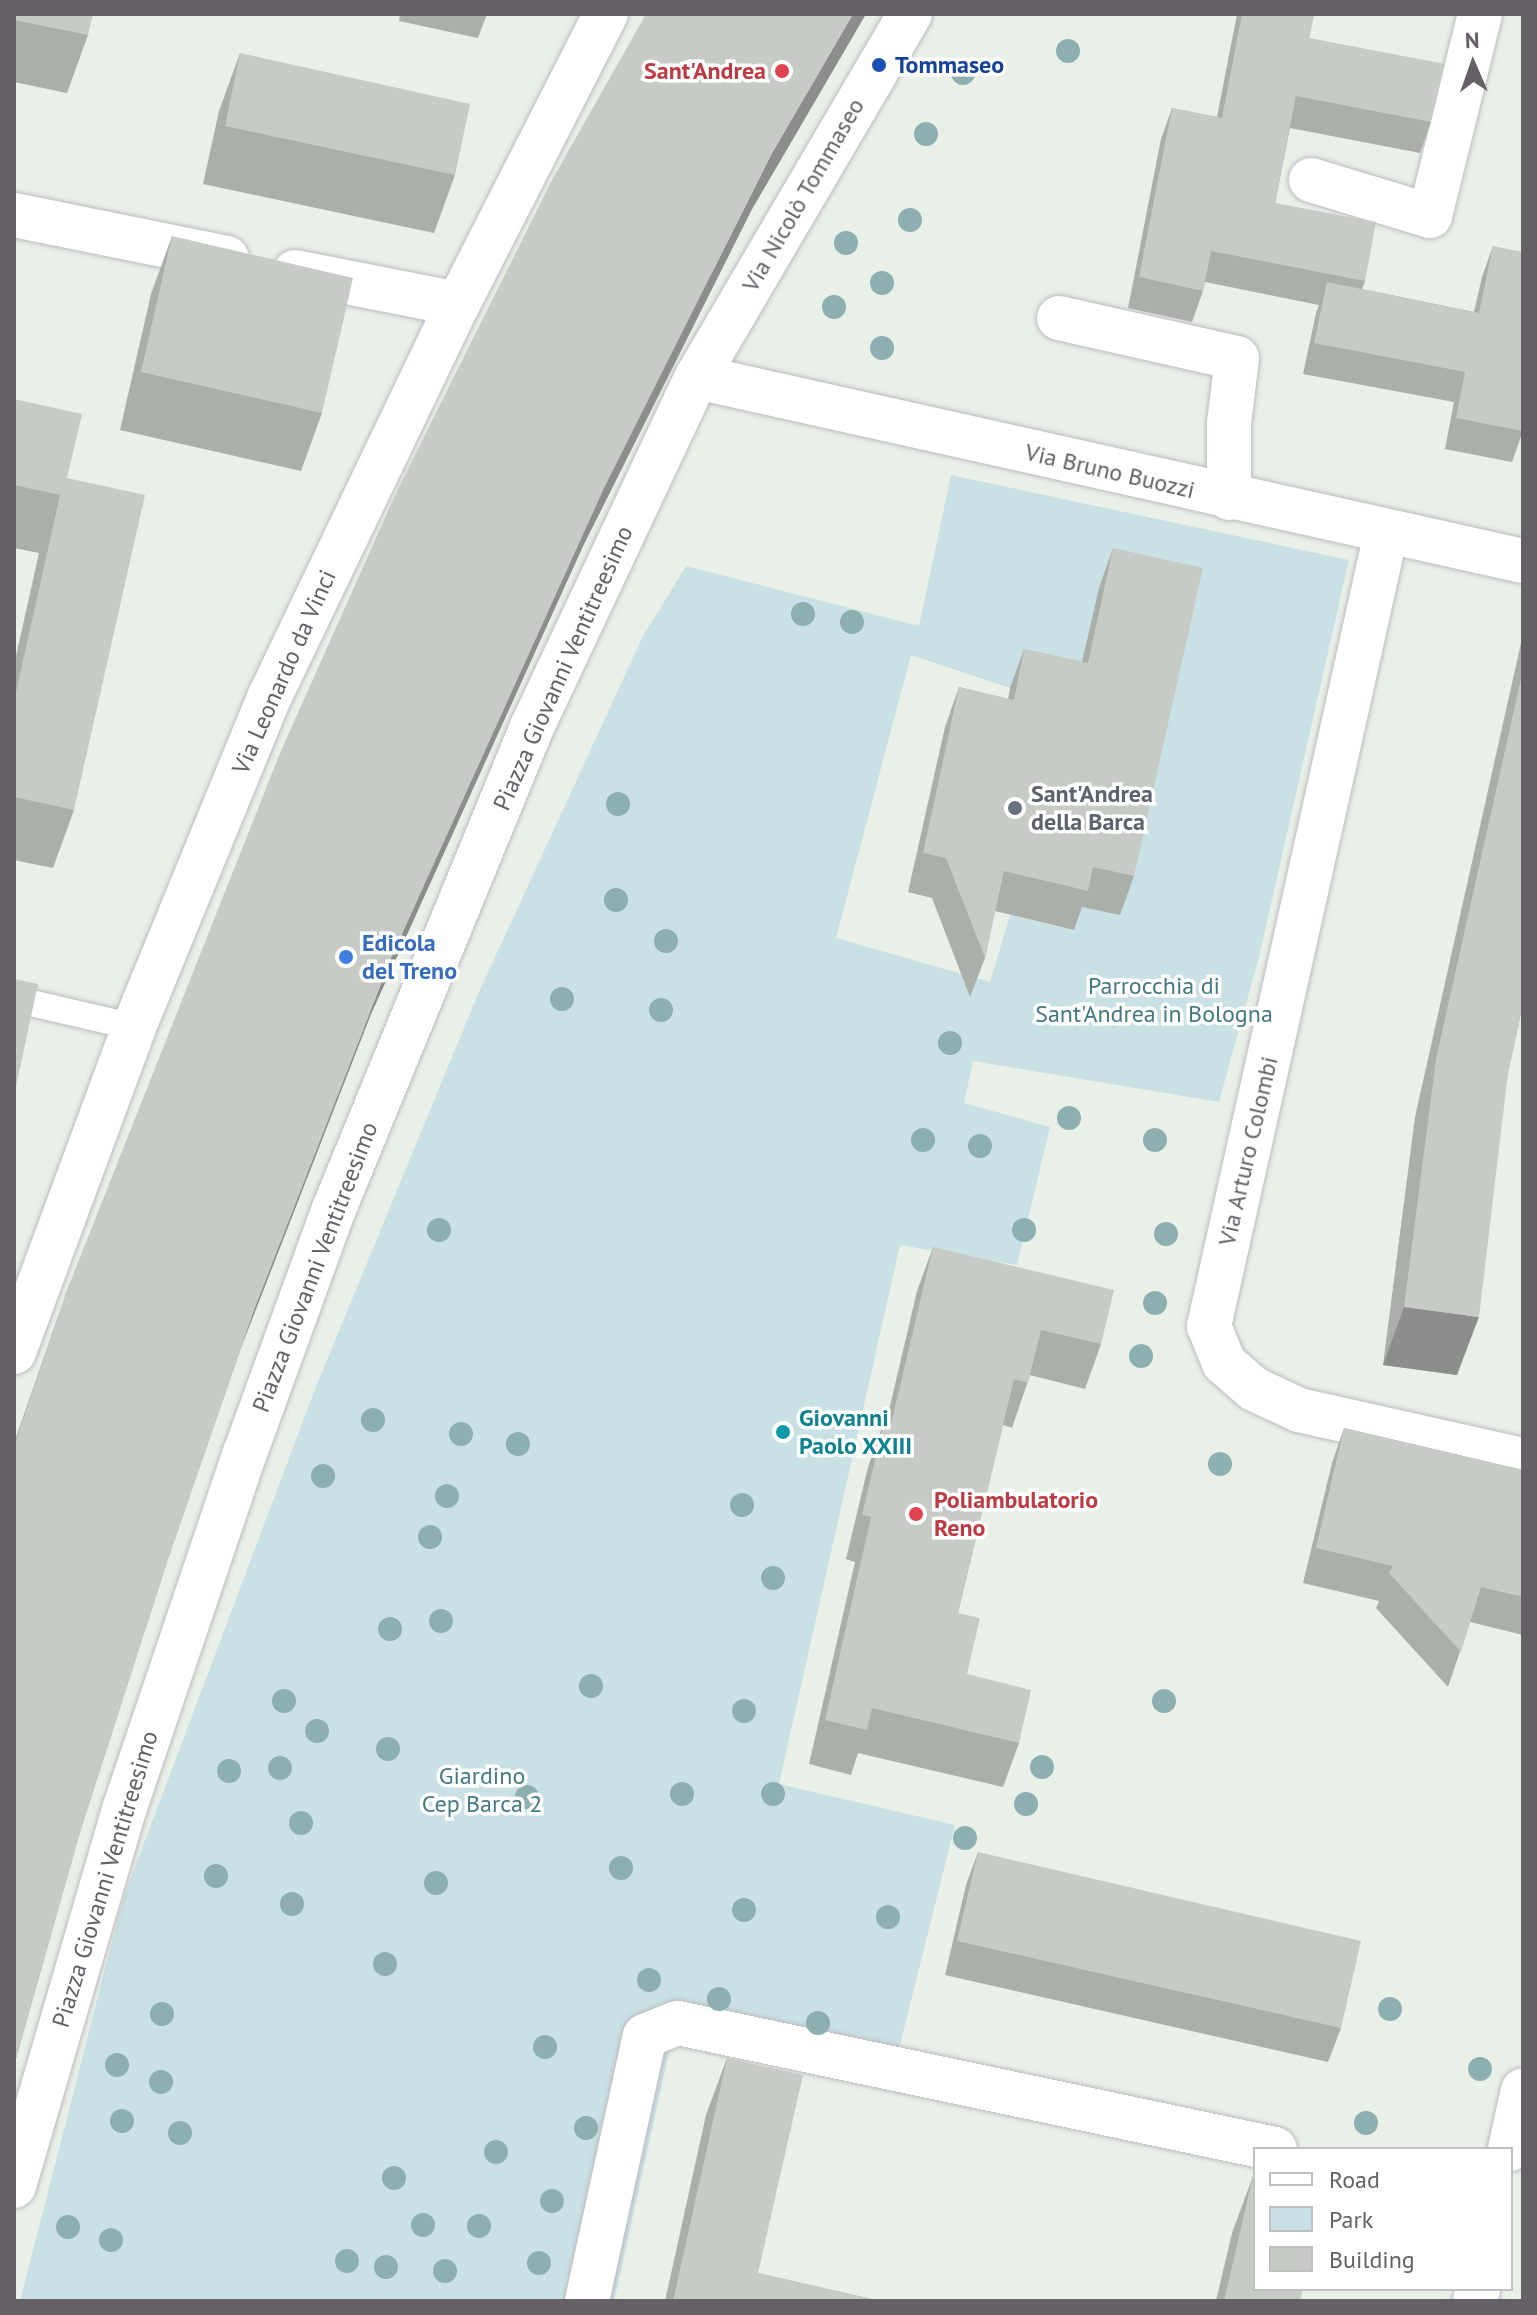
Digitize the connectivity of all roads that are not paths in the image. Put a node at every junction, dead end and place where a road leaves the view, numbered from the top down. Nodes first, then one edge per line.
1 (606, 14) edge
2 (910, 14) edge
3 (1480, 14) edge
4 (1311, 180) dead end
5 (14, 215) edge
6 (458, 304) junction
7 (1059, 318) dead end
8 (697, 377) junction
9 (1229, 498) junction
10 (1386, 533) junction
11 (1523, 561) edge
12 (14, 999) edge
13 (134, 1027) junction
14 (14, 1352) edge
15 (1523, 1460) edge
16 (1523, 2090) edge
17 (1266, 2147) edge
18 (1510, 2147) edge
19 (14, 2186) edge
20 (587, 2301) edge

1 - 6 street, Via Leonardo da Vinci
2 - 8 street, Via Nicolò Tommaseo
3 - 4 street
5 - 6 street
6 - 13 street, Via Leonardo da Vinci
7 - 9 street
8 - 9 street, Via Bruno Buozzi
8 - 19 street, Piazza Giovanni Ventitreesimo
9 - 10 street, Via Bruno Buozzi
10 - 11 street, Via Bruno Buozzi
10 - 15 street, Via Arturo Colombi
12 - 13 lane
13 - 14 street, Via Leonardo da Vinci
16 - 18 street
17 - 20 street

